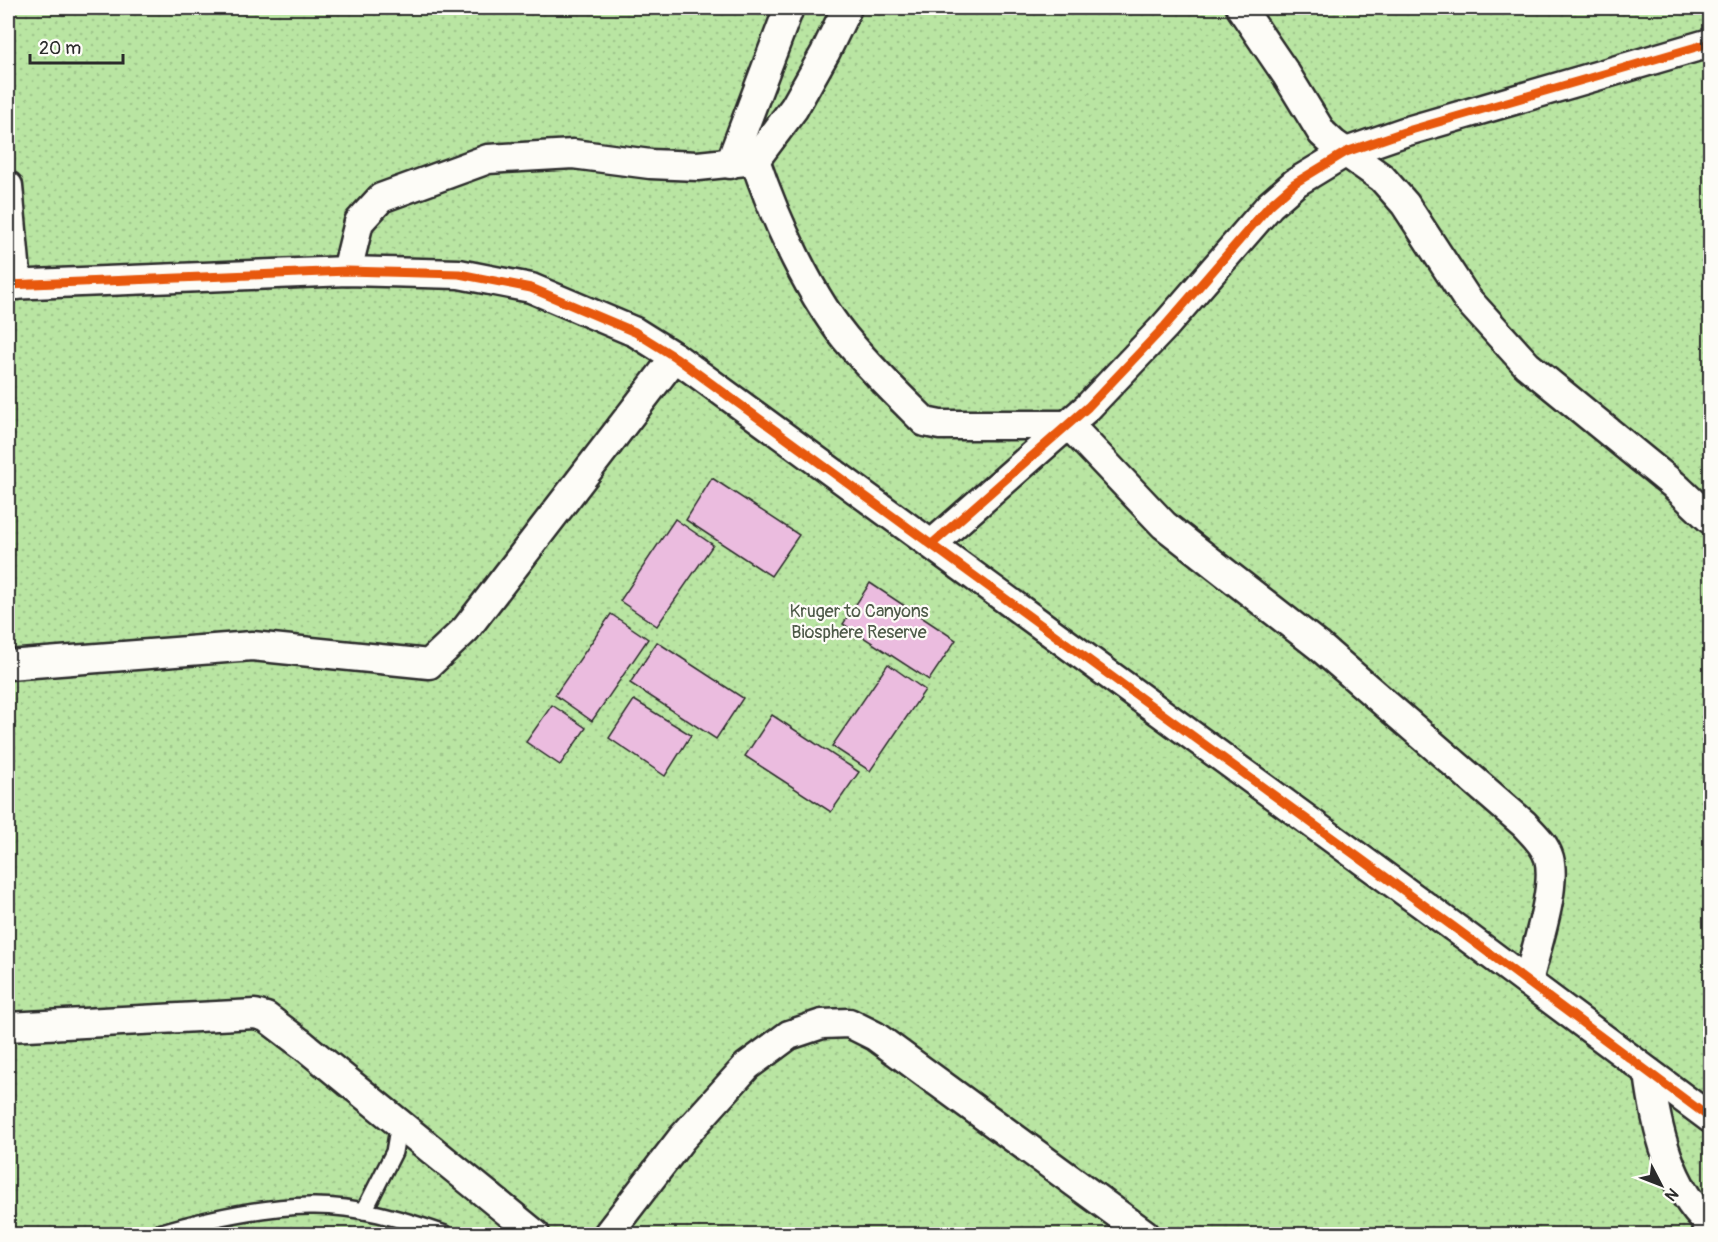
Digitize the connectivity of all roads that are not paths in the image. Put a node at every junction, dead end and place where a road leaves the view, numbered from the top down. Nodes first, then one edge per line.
1 (789, 8) edge
2 (847, 8) edge
3 (1241, 8) edge
4 (1710, 43) edge
5 (1346, 152) junction
6 (742, 162) junction
7 (8, 186) edge
8 (347, 271) junction
9 (12, 285) edge
10 (675, 357) junction
11 (1069, 425) junction
12 (1710, 519) edge
13 (932, 544) junction
14 (8, 665) edge
15 (1528, 982) junction
16 (8, 1027) edge
17 (1649, 1073) junction
18 (1710, 1118) edge
19 (399, 1123) junction
20 (364, 1211) junction
21 (1710, 1225) edge
22 (155, 1234) edge
23 (445, 1234) edge
24 (535, 1234) edge
25 (608, 1234) edge
26 (1145, 1234) edge

1 - 6 street
2 - 6 street
3 - 5 street
4 - 5 street
5 - 11 street
5 - 12 street
6 - 8 street
6 - 11 street
7 - 9 street
8 - 9 street
8 - 10 street
10 - 13 street
10 - 14 street
11 - 13 street
11 - 15 street
13 - 15 street
15 - 17 street
16 - 19 street
17 - 18 street
17 - 21 street
19 - 20 lane
19 - 24 street
20 - 22 lane
20 - 23 lane
25 - 26 street

